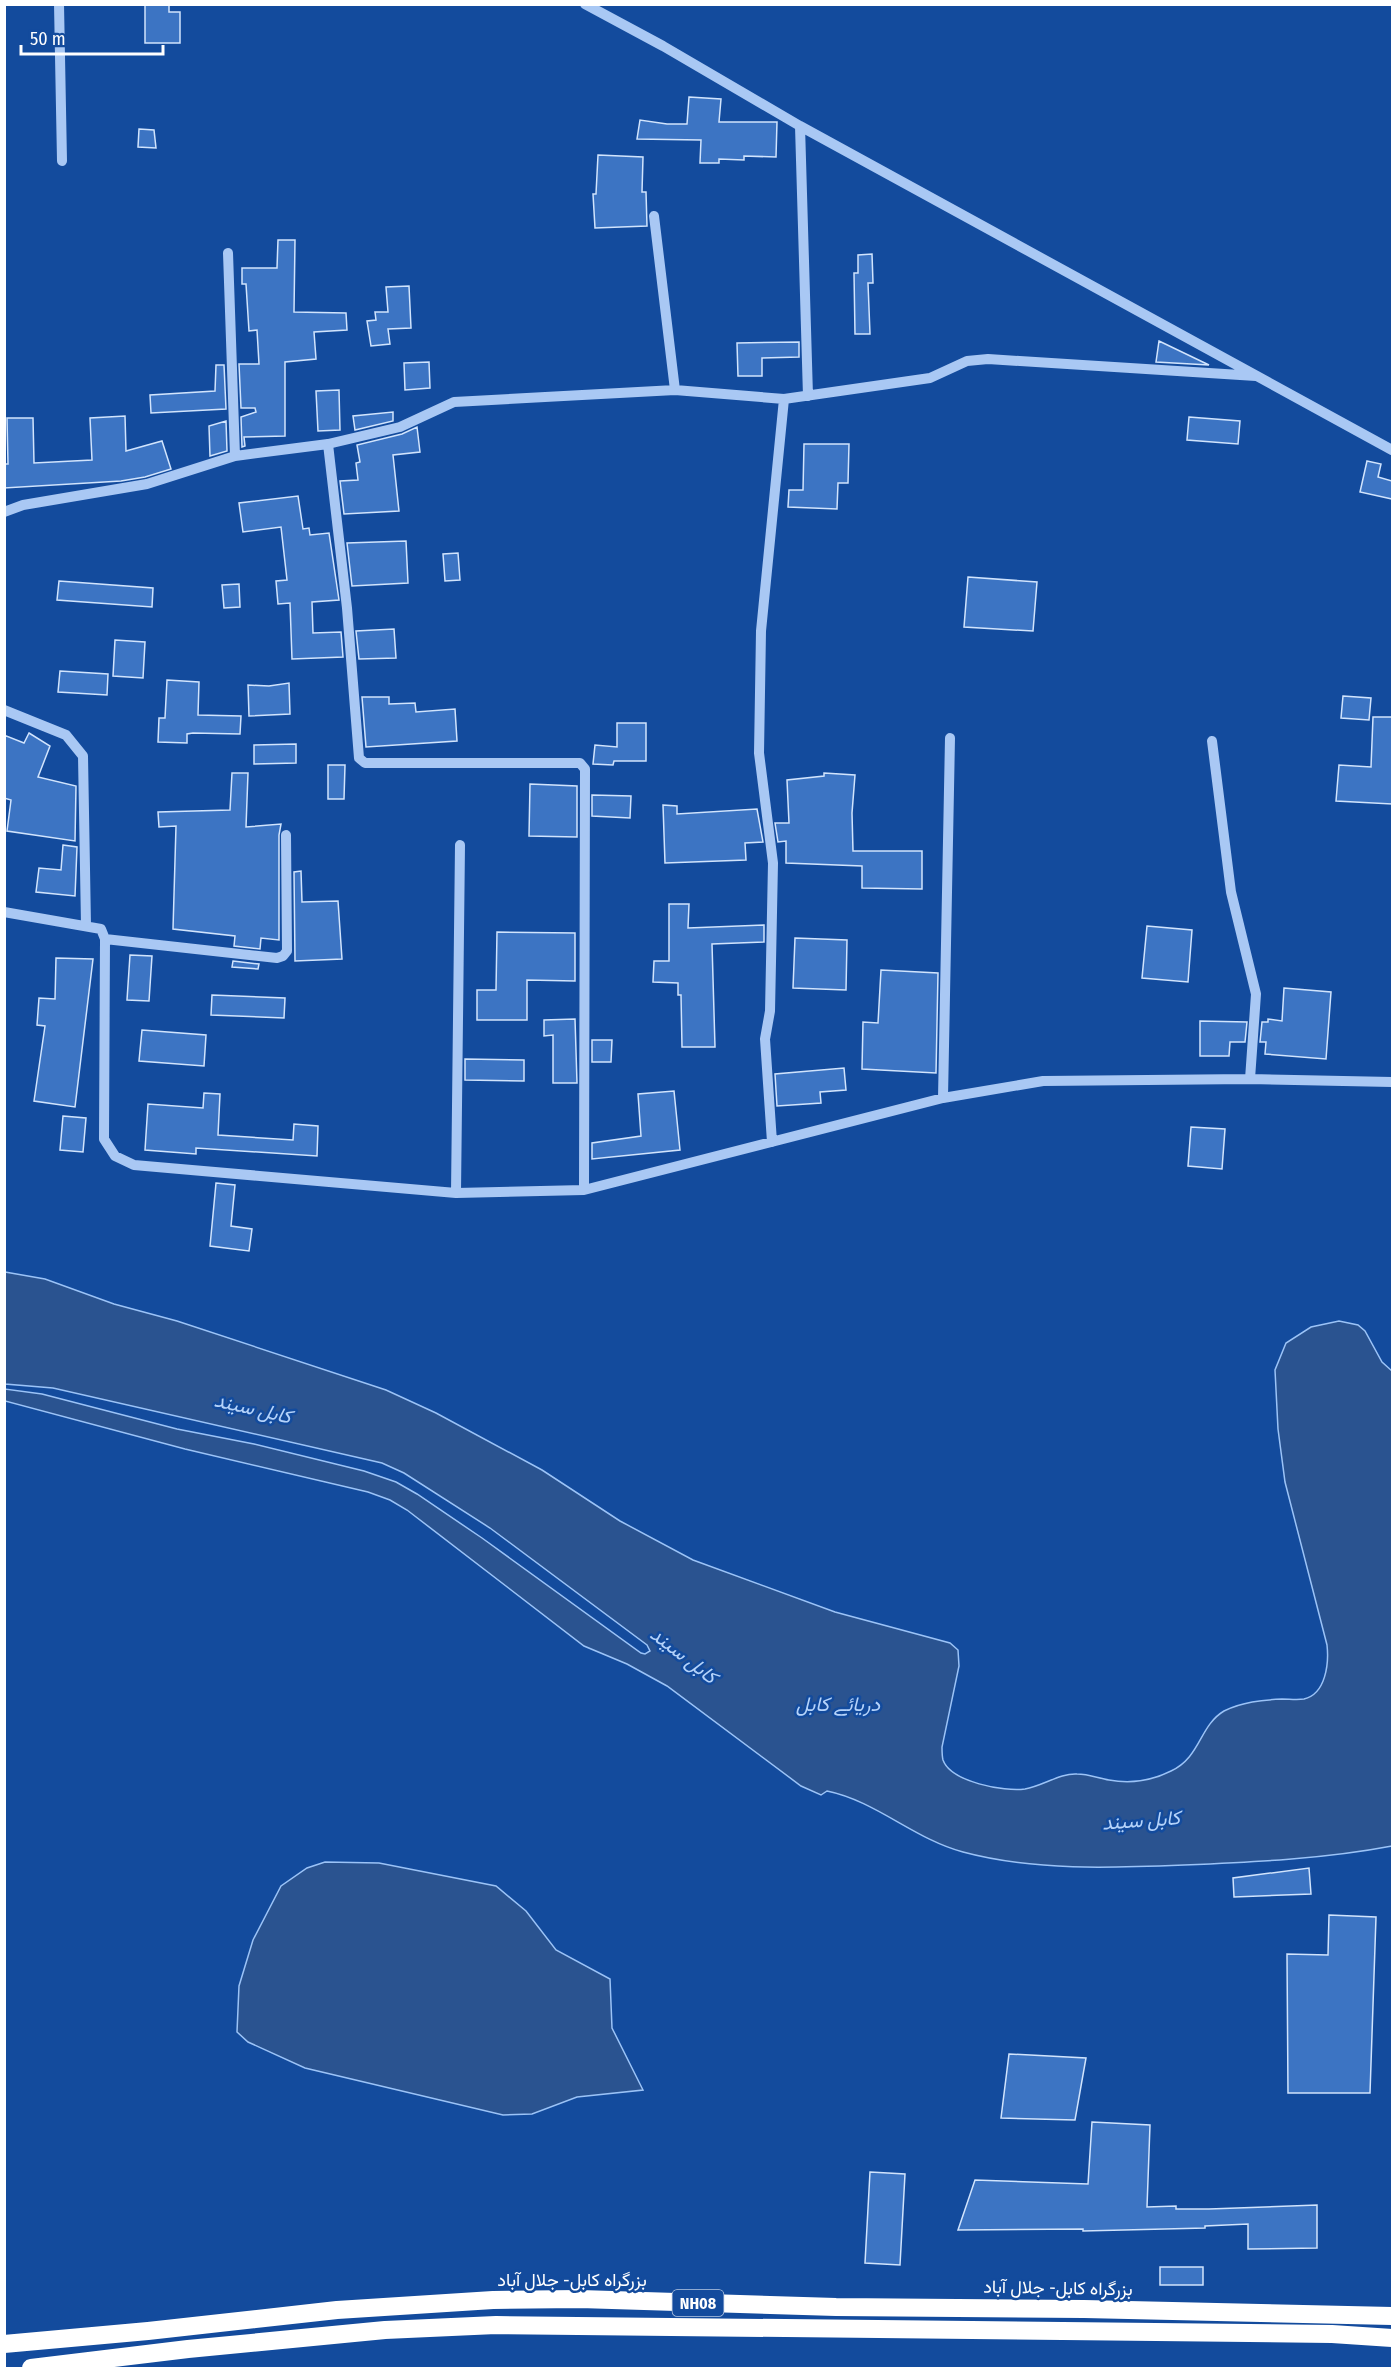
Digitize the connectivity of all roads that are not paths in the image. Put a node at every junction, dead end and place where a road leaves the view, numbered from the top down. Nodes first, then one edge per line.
1 (59, 4) edge
2 (585, 4) edge
3 (800, 126) junction
4 (62, 160) dead end
5 (654, 216) dead end
6 (228, 253) dead end
7 (1256, 375) junction
8 (675, 390) junction
9 (808, 396) junction
10 (784, 399) junction
11 (328, 444) junction
12 (1392, 450) edge
13 (235, 456) junction
14 (4, 512) edge
15 (4, 710) edge
16 (950, 738) dead end
17 (1212, 741) dead end
18 (286, 835) dead end
19 (460, 845) dead end
20 (4, 912) edge
21 (86, 925) junction
22 (105, 939) junction
23 (1250, 1079) junction
24 (1392, 1082) edge
25 (943, 1098) junction
26 (772, 1142) junction
27 (584, 1190) junction
28 (456, 1193) junction
29 (494, 2300) junction
30 (1392, 2316) edge
31 (496, 2325) junction
32 (1392, 2338) edge
33 (4, 2344) edge
34 (31, 2368) edge

1 - 4 street
2 - 3 street
3 - 7 street
3 - 9 street
5 - 8 street
6 - 13 street
7 - 9 street
7 - 12 street
8 - 10 street
8 - 11 street
9 - 10 street
10 - 26 street
11 - 13 street
11 - 27 street
13 - 14 street
15 - 21 street
16 - 25 street
17 - 23 street
18 - 22 street
19 - 28 street
20 - 21 street
21 - 22 street
22 - 28 street
23 - 24 street
23 - 25 street
25 - 26 street
26 - 27 street
27 - 28 street
29 - 30 highway, بزرگراه کابل- جلال آباد / NH08
29 - 31 highway
29 - 33 highway, بزرگراه کابل- جلال آباد / NH08
31 - 32 highway, NH08
31 - 34 highway, NH08

